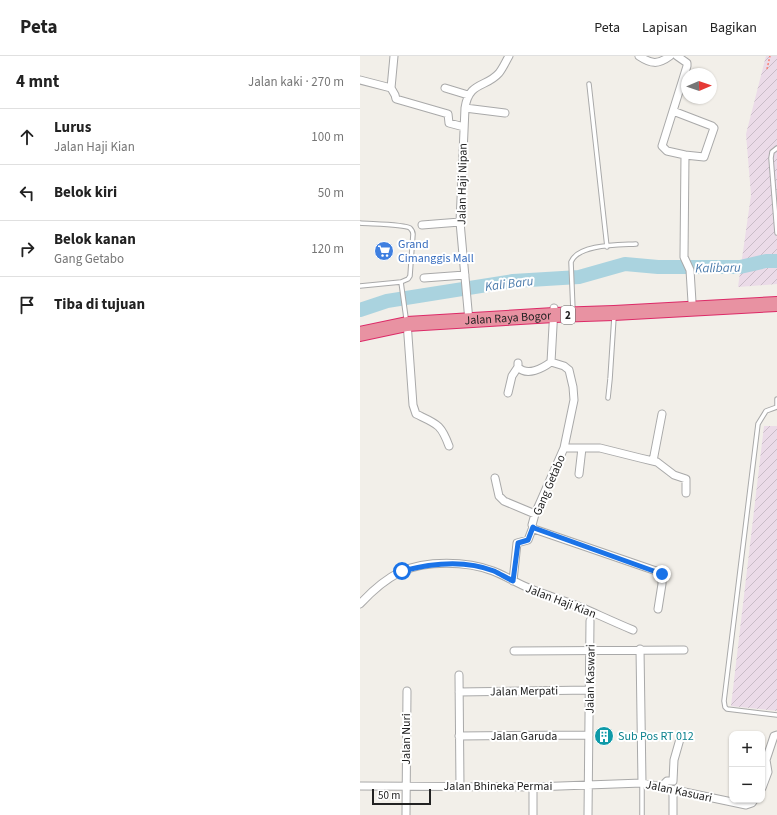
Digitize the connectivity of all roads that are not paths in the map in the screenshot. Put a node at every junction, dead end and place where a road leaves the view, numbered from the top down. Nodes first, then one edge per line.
1 (394, 56) edge
2 (508, 56) edge
3 (638, 56) edge
4 (670, 56) edge
5 (677, 56) edge
6 (360, 80) edge
7 (589, 84) dead end
8 (391, 88) junction
9 (445, 88) dead end
10 (468, 96) junction
11 (465, 108) junction
12 (673, 111) junction
13 (505, 113) dead end
14 (464, 126) junction
15 (777, 148) edge
16 (685, 155) junction
17 (460, 222) junction
18 (360, 224) edge
19 (422, 225) dead end
20 (777, 233) edge
21 (636, 244) dead end
22 (607, 247) junction
23 (424, 278) dead end
24 (466, 278) junction
25 (401, 282) junction
26 (360, 286) edge
27 (777, 297) edge
28 (692, 302) junction
29 (777, 304) edge
30 (614, 309) junction
31 (554, 311) junction
32 (573, 311) junction
33 (469, 312) junction
34 (406, 317) junction
35 (360, 327) edge
36 (360, 334) edge
37 (551, 362) junction
38 (508, 393) dead end
39 (608, 398) dead end
40 (777, 399) edge
41 (777, 407) edge
42 (662, 414) dead end
43 (449, 446) dead end
44 (564, 448) junction
45 (582, 448) junction
46 (653, 461) junction
47 (579, 474) dead end
48 (495, 478) dead end
49 (686, 493) dead end
50 (536, 514) junction
51 (533, 527) junction
52 (513, 581) junction
53 (360, 604) edge
54 (658, 609) dead end
55 (590, 621) dead end
56 (632, 630) dead end
57 (640, 649) junction
58 (684, 650) dead end
59 (514, 651) dead end
60 (590, 651) junction
61 (459, 676) dead end
62 (589, 690) junction
63 (407, 691) dead end
64 (459, 692) junction
65 (777, 715) edge
66 (589, 735) junction
67 (459, 736) junction
68 (775, 736) edge
69 (680, 739) dead end
70 (765, 780) edge
71 (642, 783) junction
72 (588, 785) junction
73 (360, 786) edge
74 (406, 786) junction
75 (460, 787) junction
76 (533, 787) junction
77 (661, 787) junction
78 (673, 790) junction
79 (729, 802) edge
80 (736, 803) edge
81 (752, 803) edge
82 (406, 815) edge
83 (533, 815) edge
84 (588, 815) edge
85 (642, 815) edge
86 (674, 815) edge

1 - 8 street
2 - 10 street
3 - 4 street
5 - 12 street
6 - 8 street
7 - 22 lane
8 - 14 street
9 - 10 street
10 - 11 street, Jalan Haji Nipan
11 - 13 street
11 - 14 street, Jalan Haji Nipan
12 - 16 street
12 - 16 street
14 - 17 street, Jalan Haji Nipan
15 - 20 lane
16 - 28 street
17 - 19 street
17 - 24 street, Jalan Haji Nipan
18 - 25 lane
21 - 22 lane
22 - 32 lane
23 - 24 street
24 - 33 street, Jalan Haji Nipan
25 - 26 lane
25 - 34 lane
27 - 28 highway, Jalan Raya Bogor / 2
28 - 30 highway, Jalan Raya Bogor / 2
29 - 30 highway, Jalan Raya Bogor / 2
30 - 32 highway, Jalan Raya Bogor / 2
30 - 39 lane
31 - 32 highway, Jalan Raya Bogor / 2
31 - 33 highway, Jalan Raya Bogor / 2
31 - 37 street
33 - 34 highway, Jalan Raya Bogor / 2
34 - 35 highway, Jalan Raya Bogor / 2
34 - 36 highway, Jalan Raya Bogor / 2
34 - 43 street
37 - 38 street
37 - 44 street, Gang Getabo
40 - 41 lane
41 - 65 lane
42 - 46 street
44 - 45 street
44 - 50 street, Gang Getabo
45 - 46 street
45 - 47 street
46 - 49 street
48 - 50 street
50 - 51 street, Gang Getabo
51 - 52 street
51 - 54 street, Gang Getabo
52 - 53 street, Jalan Haji Kian
52 - 56 street, Jalan Haji Kian
55 - 60 street, Jalan Kaswari
57 - 58 street
57 - 60 street
57 - 71 street
59 - 60 street
60 - 62 street, Jalan Kaswari
61 - 64 street
62 - 64 street, Jalan Merpati
62 - 66 street, Jalan Kaswari
63 - 74 street, Jalan Nuri
64 - 67 street
66 - 67 street, Jalan Garuda
66 - 72 street, Jalan Kaswari
67 - 75 street
68 - 70 street
69 - 77 street
71 - 72 street, Jalan Kasuari
71 - 77 street, Jalan Kasuari
71 - 85 lane
72 - 76 street, Jalan Bhineka Permai
72 - 84 street, Jalan Kaswari
73 - 74 street, Jalan Bhineka Permai
74 - 75 street, Jalan Bhineka Permai
74 - 82 street, Jalan Nuri
75 - 76 street, Jalan Bhineka Permai
76 - 83 street
77 - 78 street, Jalan Kasuari
78 - 79 street, Jalan Kasuari
78 - 86 street
80 - 81 street, Jalan Kasuari

